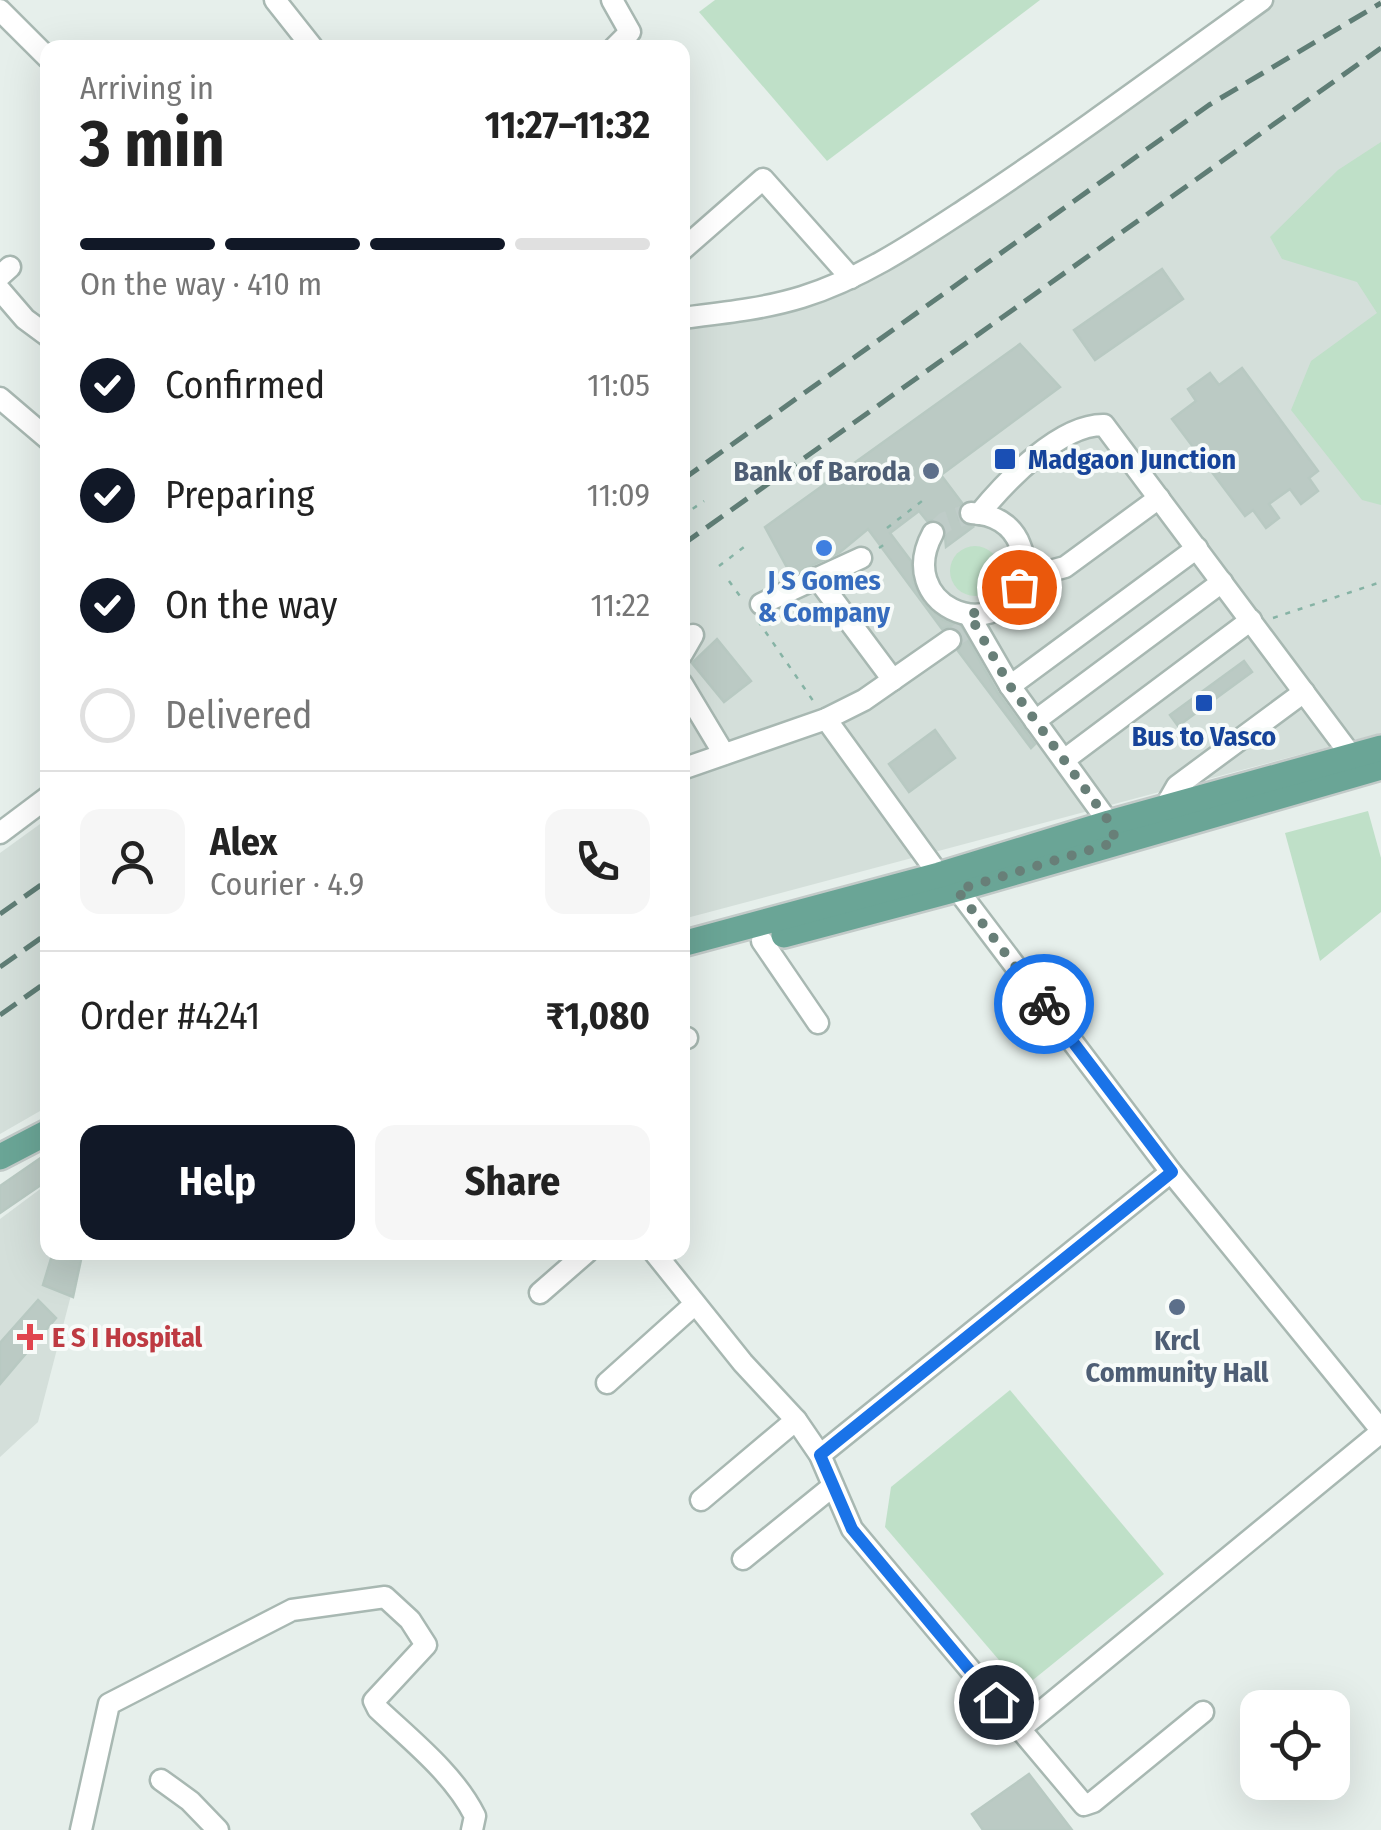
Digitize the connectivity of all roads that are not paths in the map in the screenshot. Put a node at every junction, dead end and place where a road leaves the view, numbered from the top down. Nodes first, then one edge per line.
1 (275, 0) edge
2 (612, 0) edge
3 (1262, 0) edge
4 (0, 10) edge
5 (308, 40) edge
6 (622, 40) edge
7 (40, 50) edge
8 (690, 243) edge
9 (851, 278) junction
10 (0, 290) edge
11 (690, 317) edge
12 (40, 330) edge
13 (0, 398) edge
14 (40, 433) edge
15 (1160, 498) junction
16 (933, 533) dead end
17 (1196, 548) junction
18 (870, 553) road end
19 (1024, 572) junction
20 (817, 578) junction
21 (1222, 582) junction
22 (761, 604) dead end
23 (1252, 622) junction
24 (961, 628) junction
25 (893, 680) junction
26 (1010, 686) junction
27 (1304, 692) junction
28 (690, 697) edge
29 (826, 718) junction
30 (1035, 721) junction
31 (1381, 748) edge
32 (724, 754) junction
33 (1064, 760) junction
34 (1365, 765) edge
35 (690, 766) edge
36 (40, 803) edge
37 (1165, 807) junction
38 (0, 832) edge
39 (1113, 832) junction
40 (948, 882) junction
41 (872, 902) junction
42 (762, 940) junction
43 (690, 942) edge
44 (690, 960) edge
45 (818, 1023) dead end
46 (40, 1136) edge
47 (40, 1154) edge
48 (0, 1158) edge
49 (1172, 1172) junction
50 (0, 1175) edge
51 (578, 1260) edge
52 (660, 1260) edge
53 (540, 1292) dead end
54 (695, 1304) junction
55 (607, 1383) dead end
56 (796, 1420) junction
57 (1381, 1431) edge
58 (820, 1455) junction
59 (833, 1486) junction
60 (700, 1500) dead end
61 (742, 1559) dead end
62 (1203, 1712) dead end
63 (1020, 1729) junction
64 (161, 1780) dead end
65 (82, 1829) edge
66 (218, 1830) edge
67 (472, 1830) edge

1 - 5 street
2 - 6 street
3 - 9 street
4 - 7 street
8 - 9 street
9 - 11 street
10 - 12 street
13 - 14 street
15 - 17 street
15 - 19 street
15 - 19 street
16 - 24 street
17 - 21 street
17 - 26 street
18 - 20 street
19 - 24 street
20 - 22 street
20 - 25 street
21 - 23 street
21 - 30 street
23 - 27 street
23 - 33 street
24 - 25 street
24 - 26 street
25 - 29 street
26 - 30 street
27 - 34 street
27 - 37 street
28 - 32 street
29 - 32 street
29 - 40 street
30 - 33 street
31 - 34 main road
32 - 35 street
33 - 39 street
34 - 37 main road
34 - 39 main road
36 - 38 street
37 - 39 main road
39 - 40 main road
40 - 41 main road
40 - 49 street
41 - 42 main road
41 - 43 main road
42 - 44 main road
42 - 45 street
46 - 48 main road
47 - 50 main road
49 - 57 street
49 - 58 street
51 - 53 street
52 - 54 street
54 - 55 street
54 - 56 street
56 - 58 street
56 - 60 street
57 - 63 street
58 - 59 street
59 - 61 street
59 - 63 street
62 - 63 street
64 - 66 street
65 - 67 street

